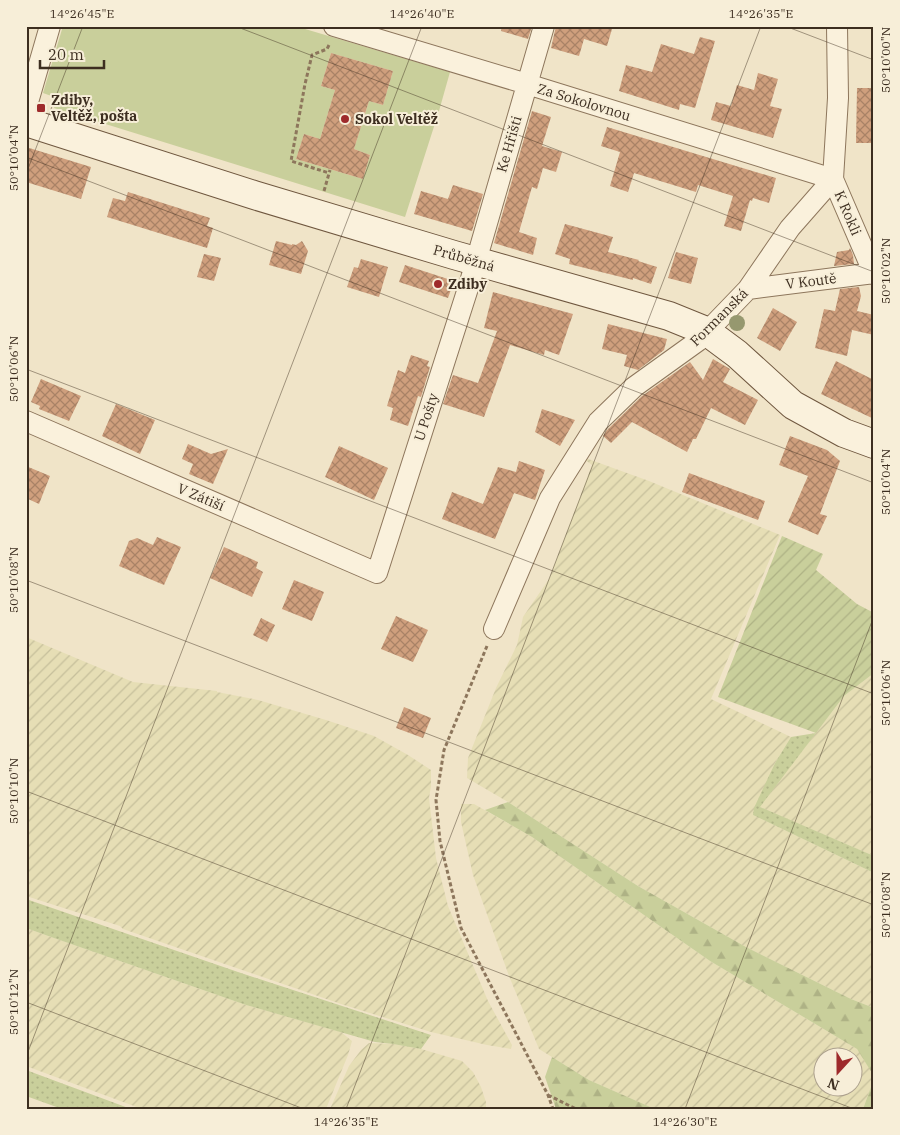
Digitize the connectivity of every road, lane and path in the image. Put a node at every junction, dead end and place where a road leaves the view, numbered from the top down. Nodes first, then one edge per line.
1 (50, 26) edge
2 (544, 26) edge
3 (836, 26) edge
4 (332, 34) edge
5 (527, 84) junction
6 (26, 109) edge
7 (26, 122) edge
8 (833, 179) junction
9 (324, 191) dead end
10 (475, 262) junction
11 (874, 273) edge
12 (748, 289) junction
13 (706, 331) junction
14 (26, 421) edge
15 (874, 444) edge
16 (377, 573) joint
17 (494, 629) joint
18 (548, 1095) junction
19 (553, 1109) edge
20 (576, 1109) edge

1 - 6 street
2 - 5 street, Ke Hřišti
3 - 8 street
4 - 5 street, Za Sokolovnou
4 - 9 path
5 - 8 street, Za Sokolovnou
5 - 10 street, Ke Hřišti
7 - 10 street, Průběžná
8 - 11 street, K Rokli
8 - 12 street, Formanská
10 - 13 street, Průběžná
10 - 16 street, U Pošty
11 - 12 street, V Koutě
12 - 13 street, Formanská
13 - 15 street, Průběžná
13 - 17 street, Formanská
14 - 16 street, V Zátiší
17 - 18 path
18 - 19 path
18 - 20 path

